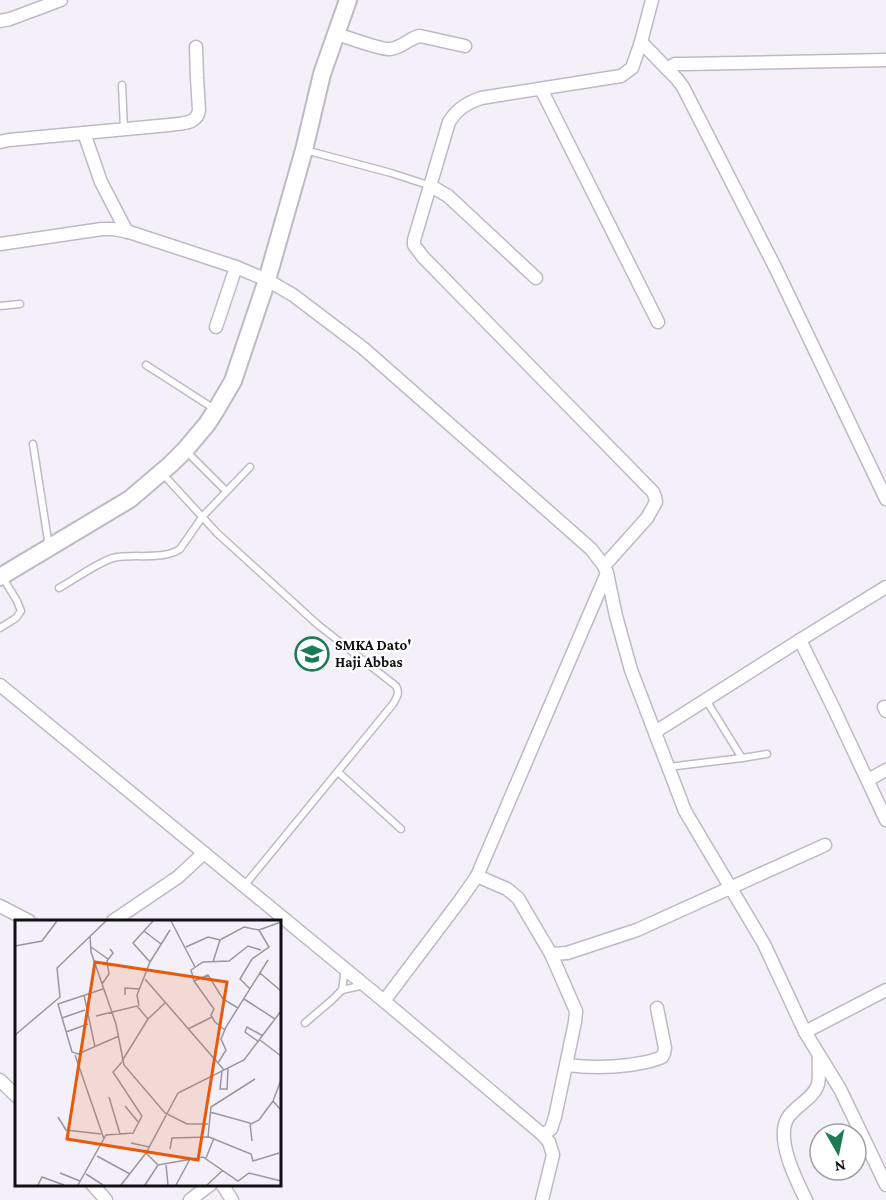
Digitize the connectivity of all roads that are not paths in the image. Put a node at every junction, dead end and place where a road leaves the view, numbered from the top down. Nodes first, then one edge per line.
1 (348, 0) edge
2 (652, 0) edge
3 (56, 1) edge
4 (0, 21) edge
5 (336, 34) junction
6 (641, 42) junction
7 (465, 45) dead end
8 (196, 47) dead end
9 (886, 60) edge
10 (667, 69) junction
11 (122, 85) dead end
12 (541, 89) junction
13 (124, 129) junction
14 (84, 133) junction
15 (0, 142) edge
16 (304, 150) junction
17 (431, 186) junction
18 (127, 232) junction
19 (0, 244) edge
20 (236, 267) junction
21 (536, 278) dead end
22 (267, 280) junction
23 (20, 304) dead end
24 (0, 306) edge
25 (658, 322) dead end
26 (216, 327) dead end
27 (146, 365) dead end
28 (216, 410) junction
29 (33, 444) dead end
30 (185, 450) junction
31 (250, 467) dead end
32 (162, 472) junction
33 (226, 491) junction
34 (886, 499) edge
35 (203, 516) junction
36 (49, 547) junction
37 (605, 570) junction
38 (0, 576) edge
39 (59, 588) dead end
40 (885, 592) edge
41 (0, 628) edge
42 (800, 640) junction
43 (0, 685) edge
44 (706, 699) junction
45 (655, 732) junction
46 (767, 754) dead end
47 (742, 758) junction
48 (668, 767) junction
49 (886, 770) edge
50 (338, 772) junction
51 (868, 780) junction
52 (886, 820) edge
53 (401, 829) dead end
54 (825, 845) dead end
55 (204, 853) junction
56 (477, 876) junction
57 (244, 886) junction
58 (730, 887) junction
59 (0, 906) edge
60 (26, 920) edge
61 (115, 920) edge
62 (550, 954) junction
63 (345, 969) junction
64 (364, 984) junction
65 (342, 990) junction
66 (886, 990) edge
67 (384, 1001) junction
68 (657, 1008) dead end
69 (305, 1023) dead end
70 (805, 1032) junction
71 (819, 1054) junction
72 (567, 1065) junction
73 (0, 1080) edge
74 (15, 1095) edge
75 (543, 1135) junction
76 (93, 1185) edge
77 (210, 1185) edge
78 (223, 1185) edge
79 (886, 1185) edge
80 (106, 1200) edge
81 (190, 1200) edge
82 (232, 1200) edge
83 (542, 1200) edge
84 (806, 1200) edge

1 - 5 street
2 - 6 street
3 - 4 street
5 - 7 street
5 - 16 street
6 - 10 street
6 - 12 street
8 - 13 street
9 - 10 street
10 - 34 street
11 - 13 lane
12 - 17 street
12 - 25 street
13 - 14 street
14 - 15 street
14 - 18 street
16 - 17 lane
16 - 22 street
17 - 21 street
17 - 37 street
18 - 19 street
18 - 20 street
20 - 22 street
20 - 26 street
22 - 28 street
22 - 37 street
23 - 24 lane
27 - 28 lane
28 - 30 street
29 - 36 lane
30 - 32 street
30 - 33 lane
31 - 33 lane
32 - 35 lane
32 - 36 street
33 - 35 lane
35 - 39 lane
35 - 50 lane
36 - 38 street
37 - 45 street
37 - 56 street
38 - 41 lane
40 - 42 street
42 - 44 street
42 - 51 street
43 - 55 street
44 - 45 street
44 - 47 lane
45 - 48 street
46 - 47 lane
47 - 48 lane
48 - 58 street
49 - 51 street
50 - 53 lane
50 - 57 lane
51 - 52 street
54 - 58 street
55 - 57 street
55 - 61 street
56 - 62 street
56 - 67 street
57 - 63 street
58 - 62 street
58 - 70 street
59 - 60 street
62 - 72 street
63 - 64 street
63 - 65 lane
64 - 65 lane
64 - 67 street
65 - 69 lane
66 - 70 street
67 - 75 street
68 - 72 street
70 - 71 street
71 - 79 street
71 - 84 street
72 - 75 street
73 - 74 street
75 - 83 street
76 - 80 street
77 - 81 street
78 - 82 street

